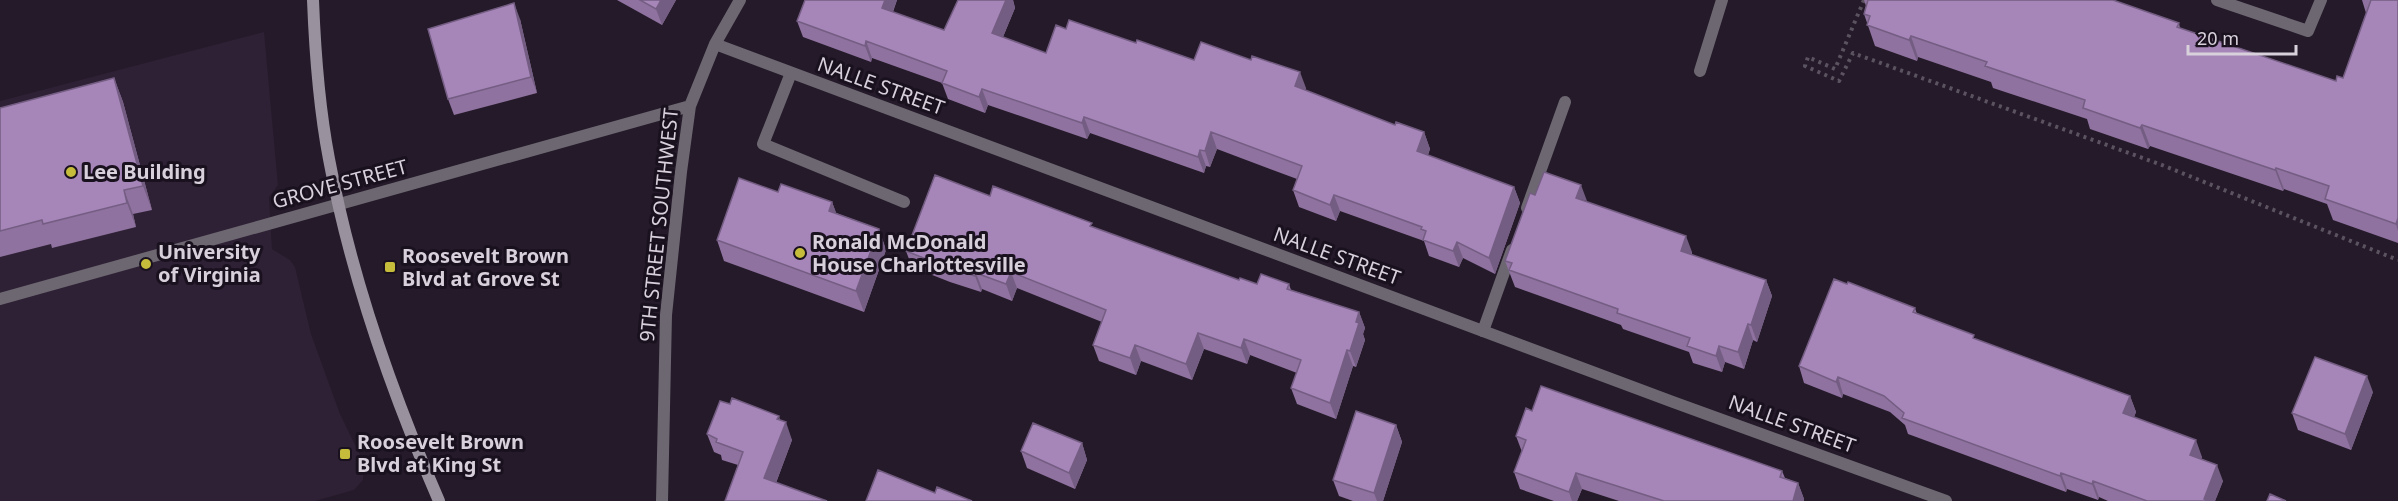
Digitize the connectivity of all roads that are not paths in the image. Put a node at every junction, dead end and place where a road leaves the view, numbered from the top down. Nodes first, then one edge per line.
1 (313, 0) edge
2 (740, 0) edge
3 (1722, 0) edge
4 (2217, 0) edge
5 (2321, 0) edge
6 (715, 44) junction
7 (1700, 71) dead end
8 (791, 73) junction
9 (1565, 102) dead end
10 (690, 106) junction
11 (904, 202) dead end
12 (339, 205) junction
13 (1524, 214) edge
14 (1516, 237) edge
15 (0, 299) edge
16 (1483, 331) junction
17 (439, 501) edge
18 (662, 501) edge
19 (1946, 501) edge

1 - 12 main road
2 - 6 street, 9TH STREET SOUTHWEST
3 - 7 street
4 - 5 street
6 - 8 street, NALLE STREET
6 - 10 street, 9TH STREET SOUTHWEST
8 - 11 street
8 - 16 street, NALLE STREET
9 - 13 street
10 - 12 street, GROVE STREET
10 - 18 street, 9TH STREET SOUTHWEST
12 - 15 street, GROVE STREET
12 - 17 main road
14 - 16 street
16 - 19 street, NALLE STREET

